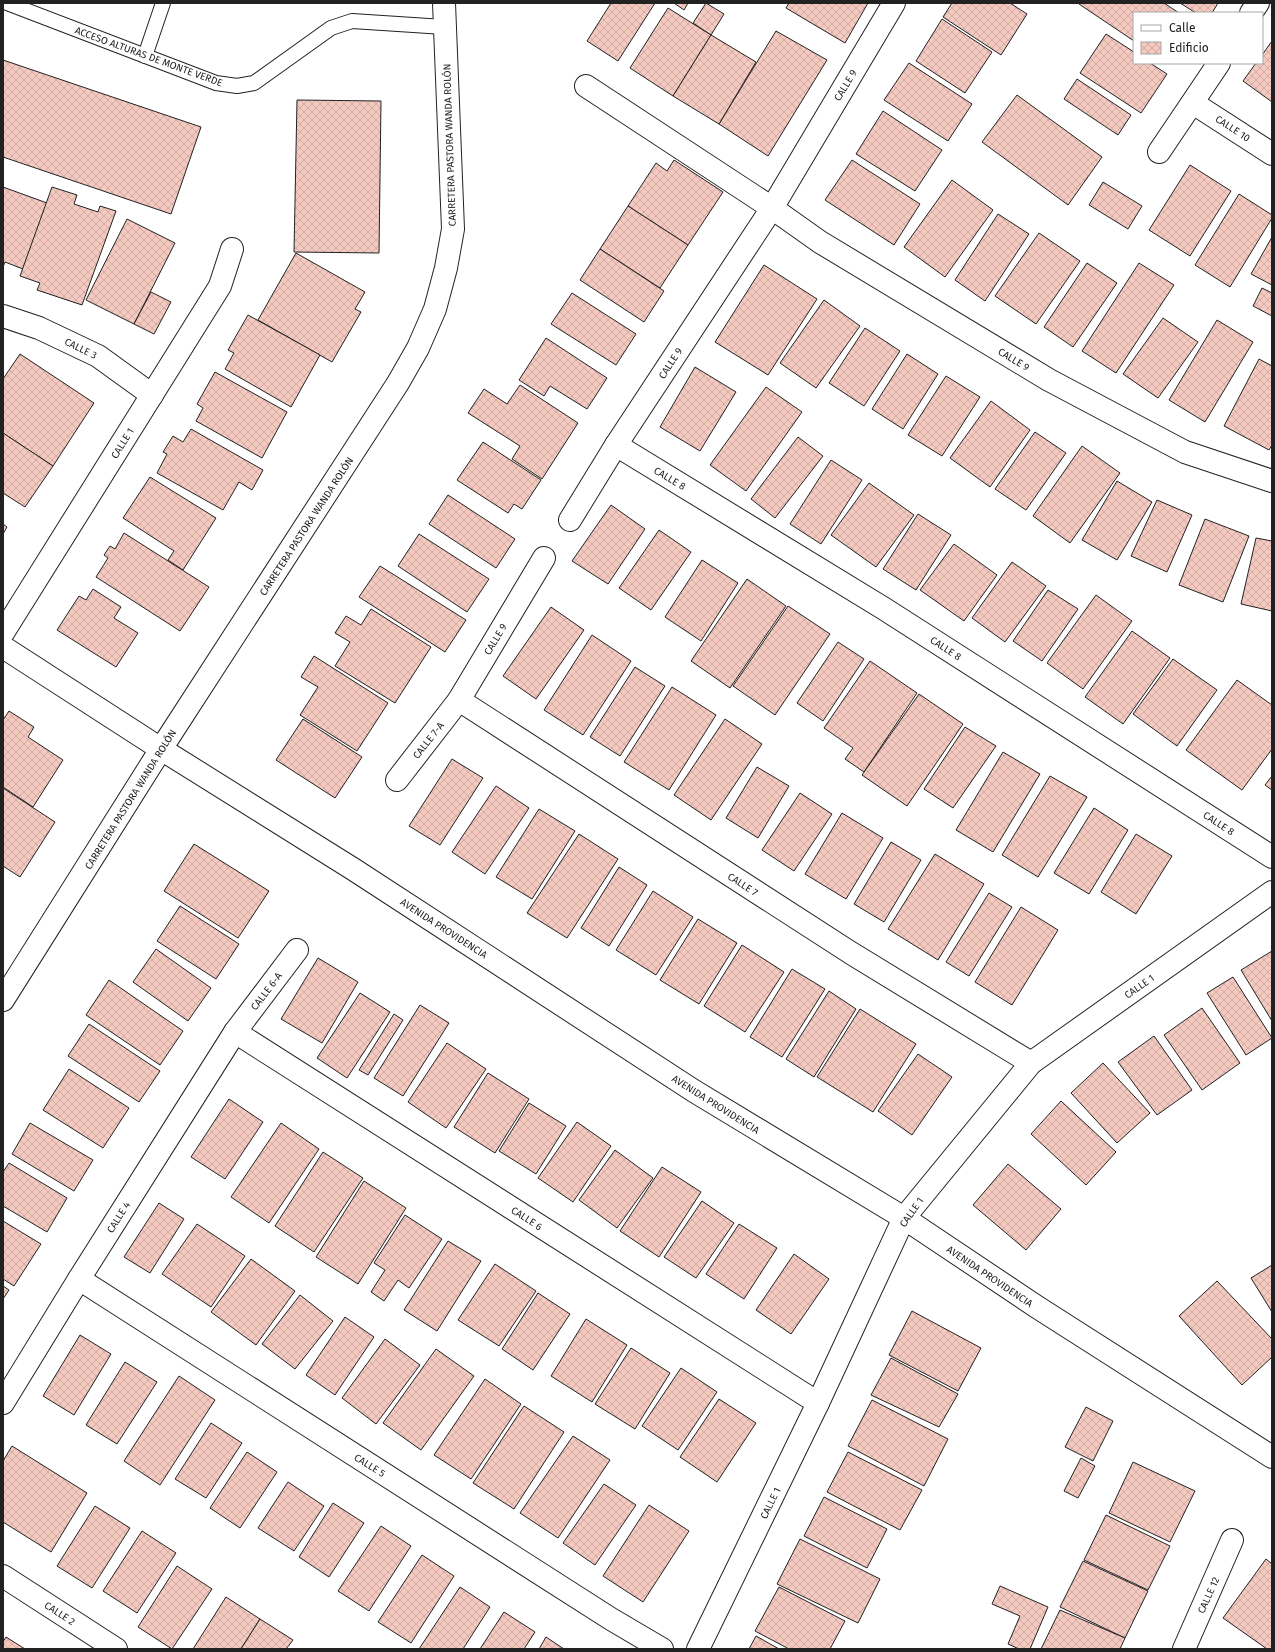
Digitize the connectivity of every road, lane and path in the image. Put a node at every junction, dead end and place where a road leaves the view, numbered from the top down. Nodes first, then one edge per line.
1 (7, 3) edge
2 (163, 3) edge
3 (444, 3) edge
4 (894, 3) edge
5 (1258, 3) edge
6 (1252, 12) edge
7 (444, 26) junction
8 (145, 56) junction
9 (1218, 64) edge
10 (586, 86) dead end
11 (1193, 103) junction
12 (1159, 152) dead end
13 (1272, 154) edge
14 (772, 208) junction
15 (232, 249) dead end
16 (3, 316) edge
17 (152, 395) junction
18 (616, 445) junction
19 (1272, 481) edge
20 (570, 520) dead end
21 (544, 558) dead end
22 (3, 633) edge
23 (3, 647) edge
24 (459, 700) junction
25 (161, 750) junction
26 (397, 780) dead end
27 (1272, 857) edge
28 (1272, 892) edge
29 (297, 950) dead end
30 (3, 1000) edge
31 (235, 1032) junction
32 (1031, 1063) junction
33 (904, 1218) junction
34 (78, 1279) junction
35 (3, 1403) edge
36 (818, 1403) junction
37 (1272, 1457) edge
38 (1232, 1540) dead end
39 (3, 1576) edge
40 (1188, 1647) edge
41 (116, 1649) edge
42 (662, 1649) edge
43 (698, 1649) edge

1 - 8 lane, ACCESO ALTURAS DE MONTE VERDE
2 - 8 lane
3 - 7 street, CARRETERA PASTORA WANDA ROLÓN
4 - 14 street, CALLE 9
5 - 6 street
7 - 8 lane, ACCESO ALTURAS DE MONTE VERDE
7 - 25 street, CARRETERA PASTORA WANDA ROLÓN
9 - 11 street
10 - 14 street, CALLE 9
11 - 12 street
11 - 13 street, CALLE 10
14 - 18 street, CALLE 9
14 - 19 street, CALLE 9
15 - 17 street, CALLE 1
16 - 17 street, CALLE 3
17 - 22 street, CALLE 1
18 - 20 street, CALLE 9
18 - 27 street, CALLE 8
21 - 24 street, CALLE 9
23 - 25 street, AVENIDA PROVIDENCIA
24 - 26 street, CALLE 7-A
24 - 32 street, CALLE 7
25 - 30 street, CARRETERA PASTORA WANDA ROLÓN
25 - 33 street, AVENIDA PROVIDENCIA
28 - 32 street, CALLE 1
29 - 31 street, CALLE 6-A
31 - 34 street, CALLE 4
31 - 36 street, CALLE 6
32 - 33 street, CALLE 1
33 - 36 street, CALLE 1
33 - 37 street, AVENIDA PROVIDENCIA
34 - 35 street, CALLE 4
34 - 42 street, CALLE 5
36 - 43 street, CALLE 1
38 - 40 street, CALLE 12
39 - 41 street, CALLE 2

